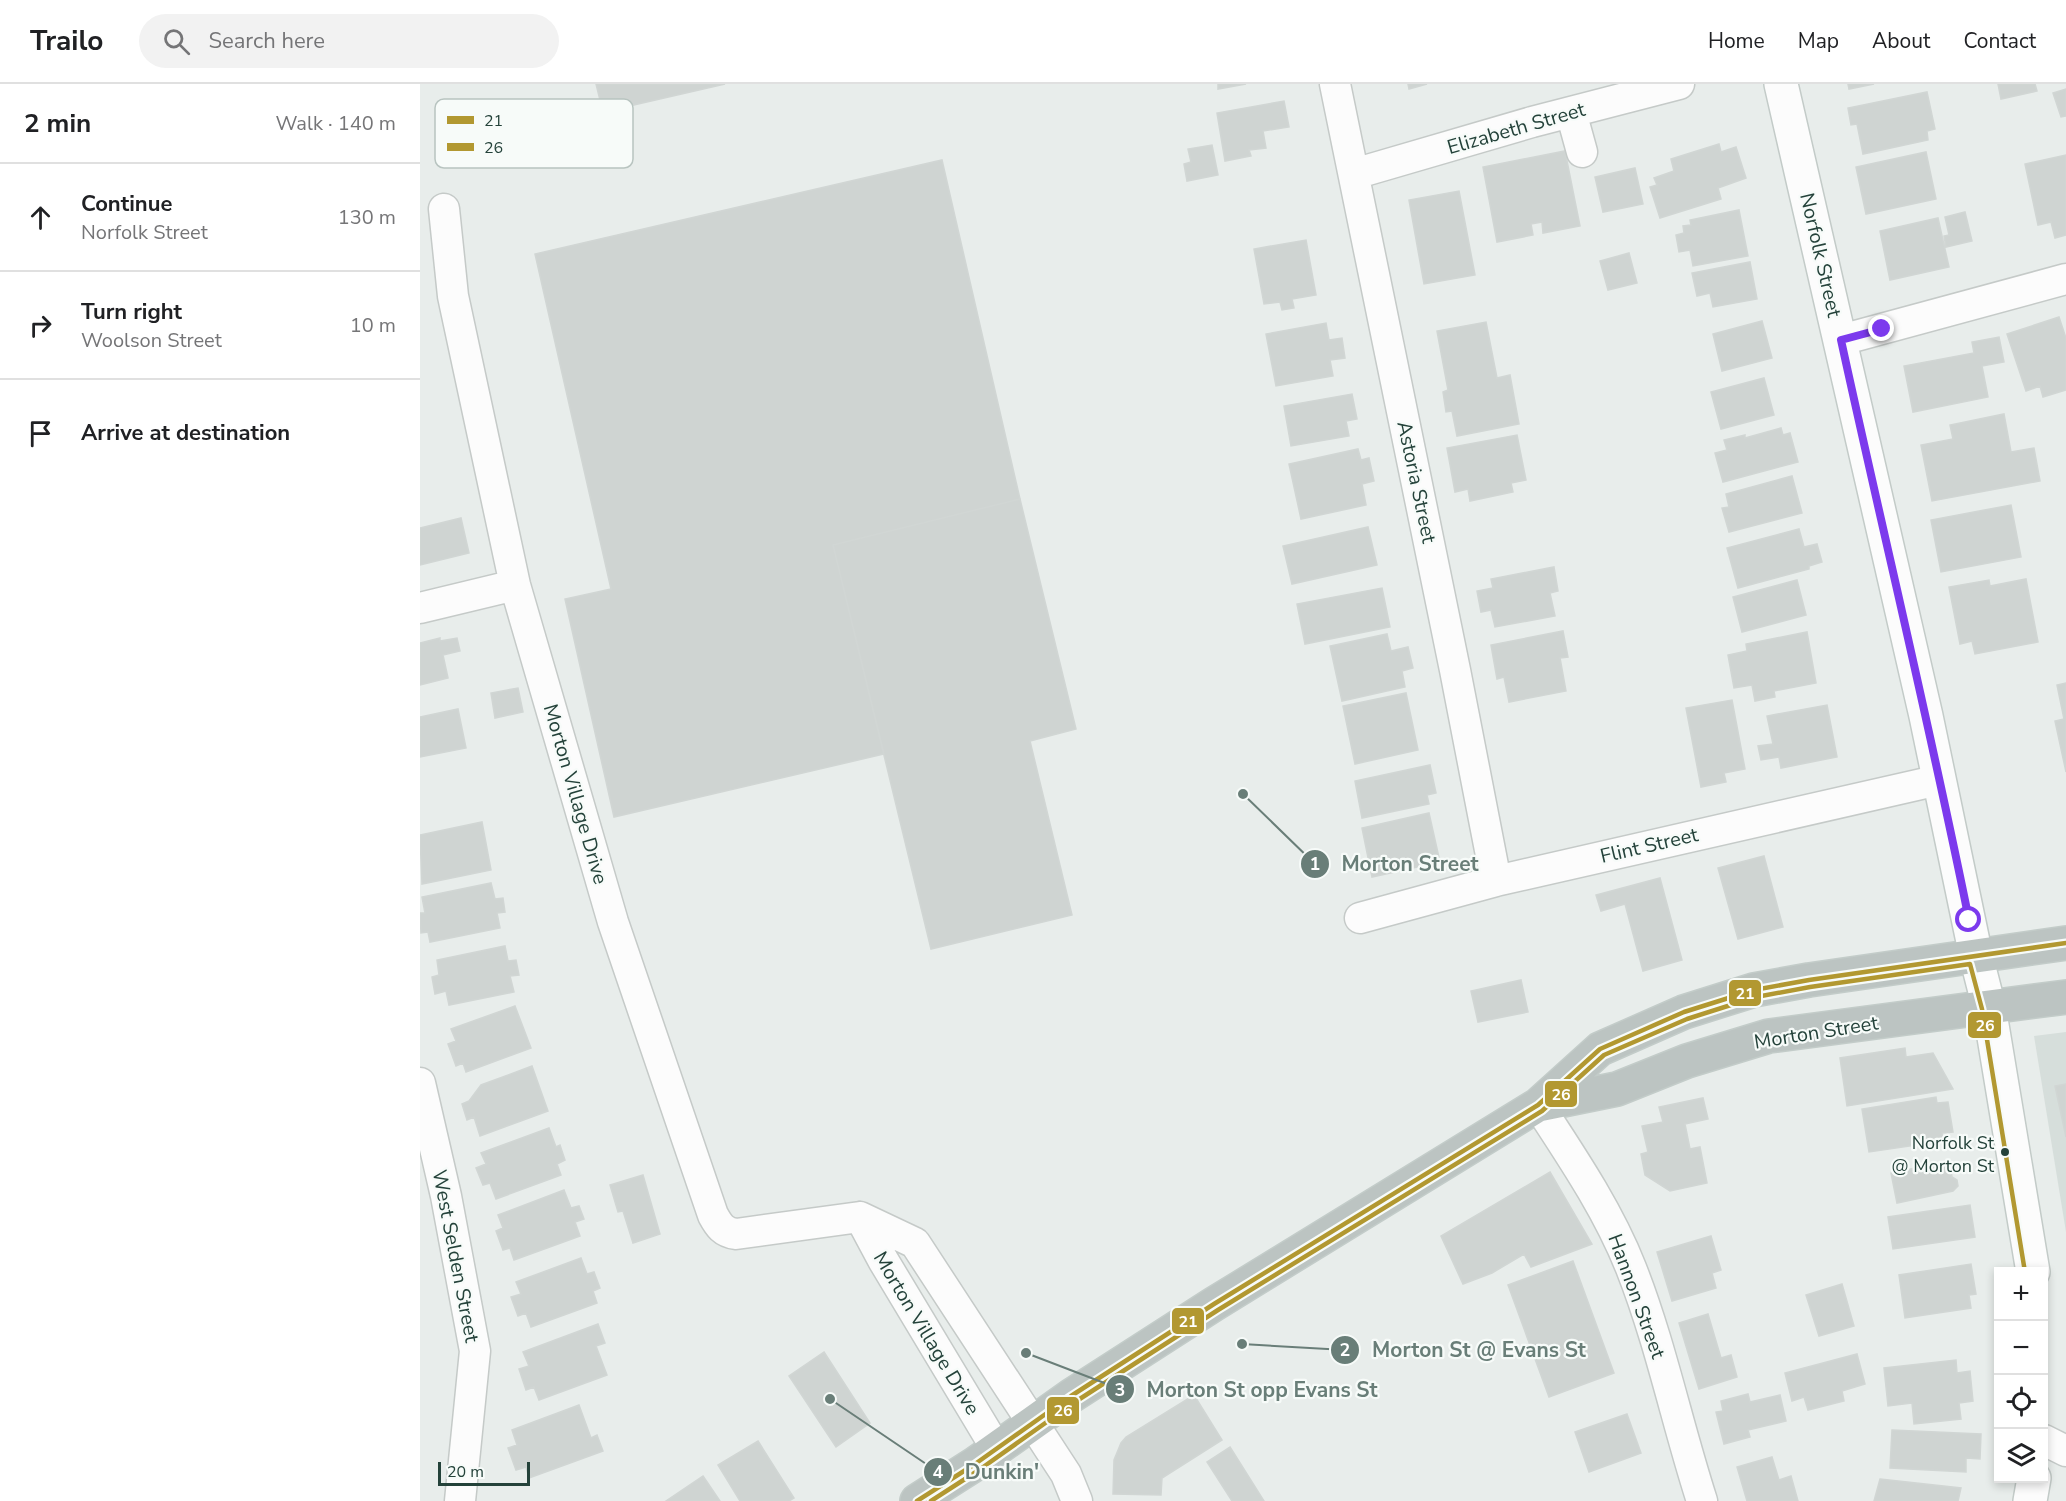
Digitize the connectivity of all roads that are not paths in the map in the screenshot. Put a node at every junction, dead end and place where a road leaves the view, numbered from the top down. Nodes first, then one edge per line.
1 (1335, 84) edge
2 (1679, 84) edge
3 (1781, 84) edge
4 (1571, 112) junction
5 (1582, 152) dead end
6 (1354, 174) junction
7 (444, 209) dead end
8 (2066, 279) edge
9 (1841, 340) junction
10 (515, 585) junction
11 (420, 608) edge
12 (1939, 780) junction
13 (1496, 881) junction
14 (1360, 918) dead end
15 (2066, 943) edge
16 (1976, 956) junction
17 (2066, 997) edge
18 (1989, 1007) junction
19 (420, 1083) edge
20 (1538, 1105) junction
21 (860, 1216) junction
22 (2032, 1267) edge
23 (1031, 1422) junction
24 (2048, 1442) edge
25 (996, 1448) junction
26 (2066, 1451) edge
27 (2033, 1483) edge
28 (460, 1501) edge
29 (917, 1501) edge
30 (1077, 1501) edge
31 (1702, 1501) edge
32 (2030, 1501) edge

1 - 6 street, Astoria Street
2 - 4 street, Elizabeth Street
3 - 9 main road, Norfolk Street
4 - 5 street
4 - 6 street, Elizabeth Street
6 - 13 street, Astoria Street
7 - 10 street, Morton Village Drive
8 - 9 street
9 - 12 main road, Norfolk Street
10 - 11 street
10 - 21 street, Morton Village Drive
12 - 13 street, Flint Street
12 - 16 main road, Norfolk Street
13 - 14 street, Flint Street
15 - 16 highway, Morton Street
16 - 18 main road, Norfolk Street
16 - 20 highway, Morton Street
17 - 18 highway, Morton Street
18 - 20 highway, Morton Street
18 - 22 main road, Norfolk Street
19 - 28 street, West Selden Street
20 - 23 highway, Morton Street
20 - 31 street, Hannon Street
21 - 23 street, Morton Village Drive
21 - 25 street, Morton Village Drive
23 - 25 highway, Morton Street
23 - 30 street, Morton Village Drive
24 - 26 street
25 - 29 highway, Morton Street
27 - 32 main road

